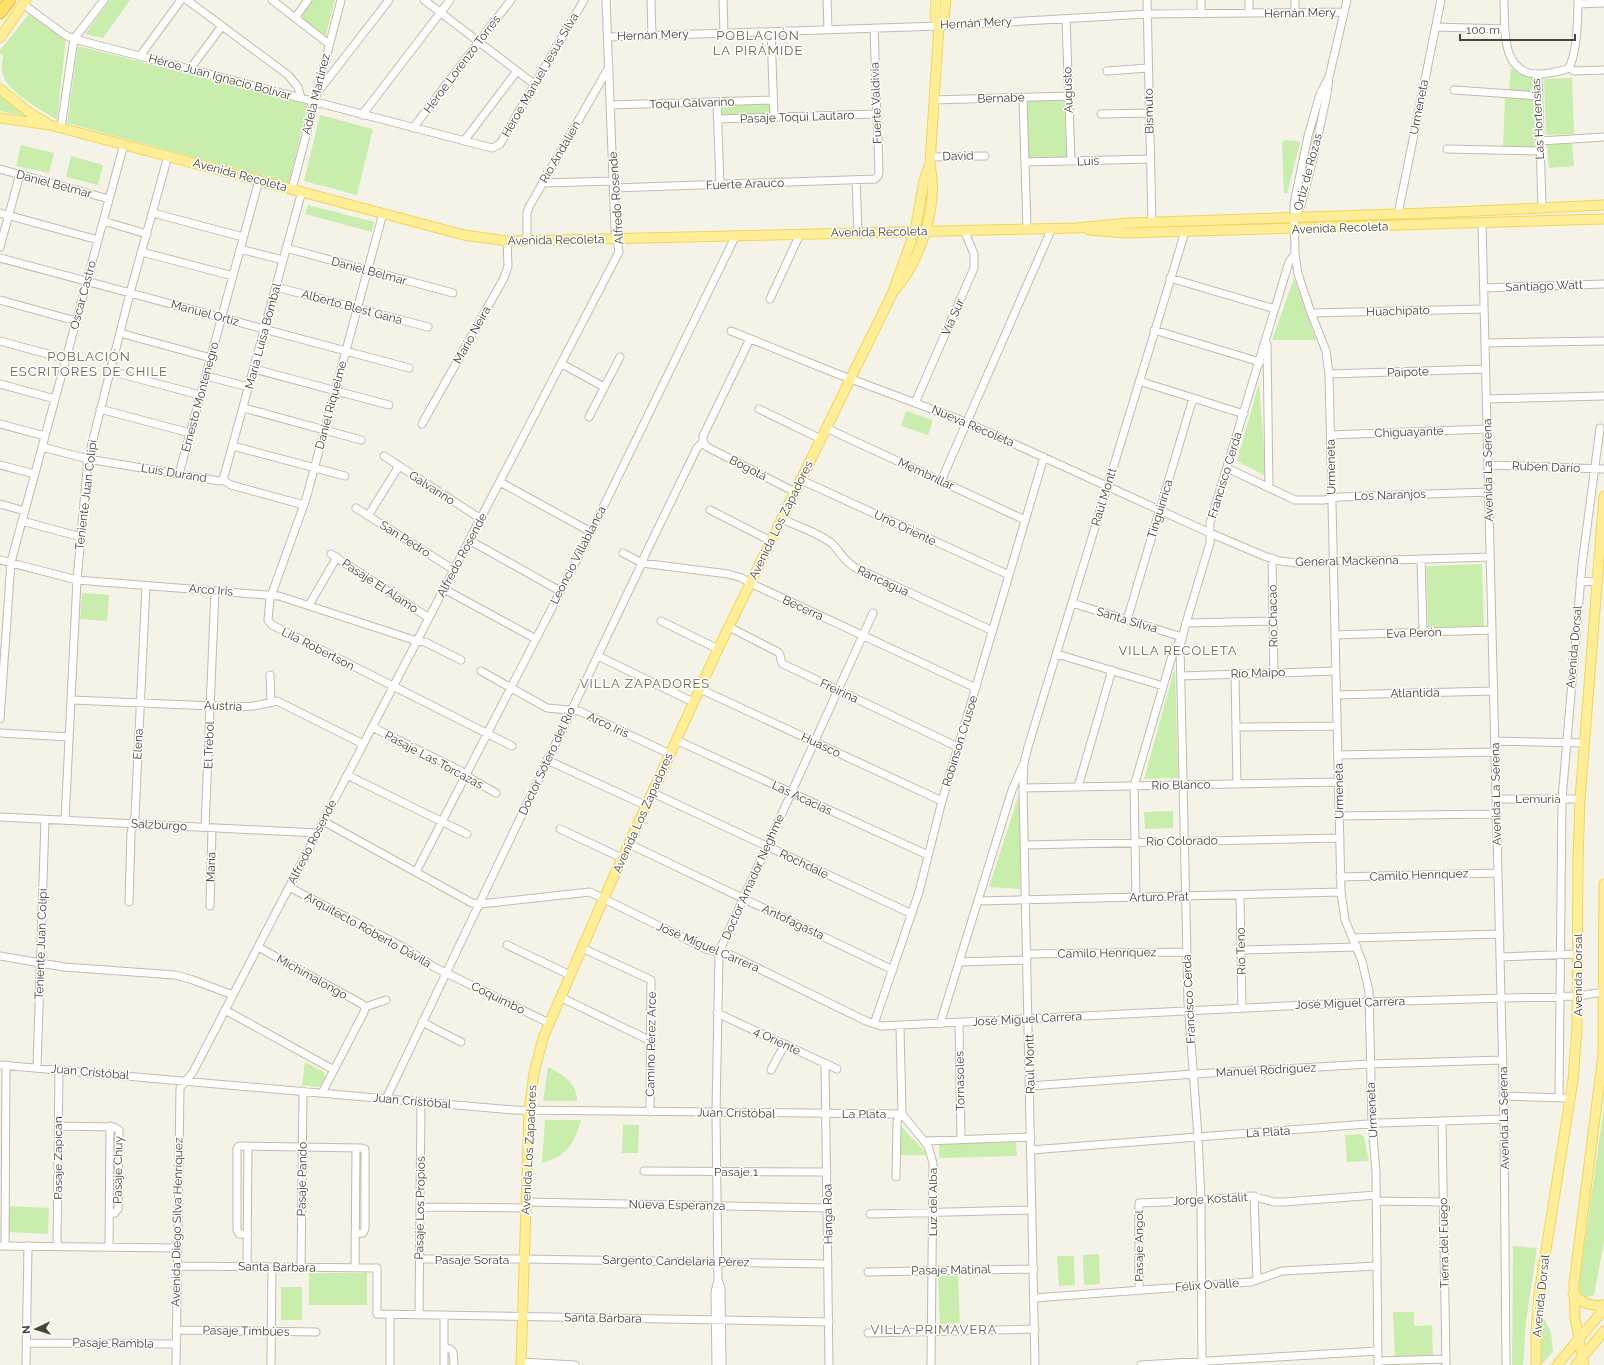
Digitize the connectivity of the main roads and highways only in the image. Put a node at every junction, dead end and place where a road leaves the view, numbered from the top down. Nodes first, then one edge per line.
1 (10, 0) edge
2 (936, 0) edge
3 (946, 0) edge
4 (24, 2) edge
5 (0, 13) edge
6 (939, 26) junction
7 (0, 38) edge
8 (1, 88) edge
9 (0, 118) edge
10 (50, 125) junction
11 (930, 160) junction
12 (1604, 205) edge
13 (919, 212) junction
14 (1398, 214) junction
15 (1604, 219) edge
16 (1385, 226) junction
17 (1076, 228) junction
18 (926, 230) junction
19 (915, 231) junction
20 (917, 253) junction
21 (892, 294) junction
22 (1604, 496) edge
23 (1604, 884) edge
24 (1604, 958) edge
25 (1604, 992) edge
26 (1604, 1043) edge
27 (1601, 1097) edge
28 (1574, 1294) junction
29 (1604, 1305) edge
30 (1604, 1309) edge
31 (1604, 1331) edge
32 (1578, 1340) junction
33 (1581, 1363) edge
34 (521, 1364) edge
35 (1536, 1365) edge
36 (1557, 1365) edge

1 - 5 highway
2 - 6 main road, Avenida Los Zapadores
3 - 6 main road, Avenida Los Zapadores
4 - 7 main road
6 - 11 main road, Avenida Los Zapadores
8 - 10 main road, Avenida Recoleta
9 - 10 main road, Avenida Recoleta
10 - 19 main road, Avenida Recoleta
11 - 13 main road, Avenida Los Zapadores
11 - 18 main road, Avenida Los Zapadores
12 - 14 main road, Avenida Recoleta
13 - 18 main road
13 - 19 main road, Avenida Los Zapadores
14 - 16 main road
14 - 17 main road, Avenida Recoleta
15 - 16 main road, Avenida Recoleta
16 - 17 main road, Avenida Recoleta
17 - 18 main road, Avenida Recoleta
18 - 19 main road, Avenida Recoleta
18 - 20 main road, Avenida Los Zapadores
19 - 20 main road
19 - 21 main road, Avenida Los Zapadores
20 - 21 main road, Avenida Los Zapadores
21 - 34 main road, Avenida Los Zapadores
22 - 35 main road, Avenida Dorsal
23 - 24 main road
24 - 25 main road
25 - 26 main road
26 - 27 main road
27 - 28 main road
28 - 29 main road
28 - 32 main road
30 - 32 main road
31 - 33 main road
32 - 33 main road
32 - 36 main road

